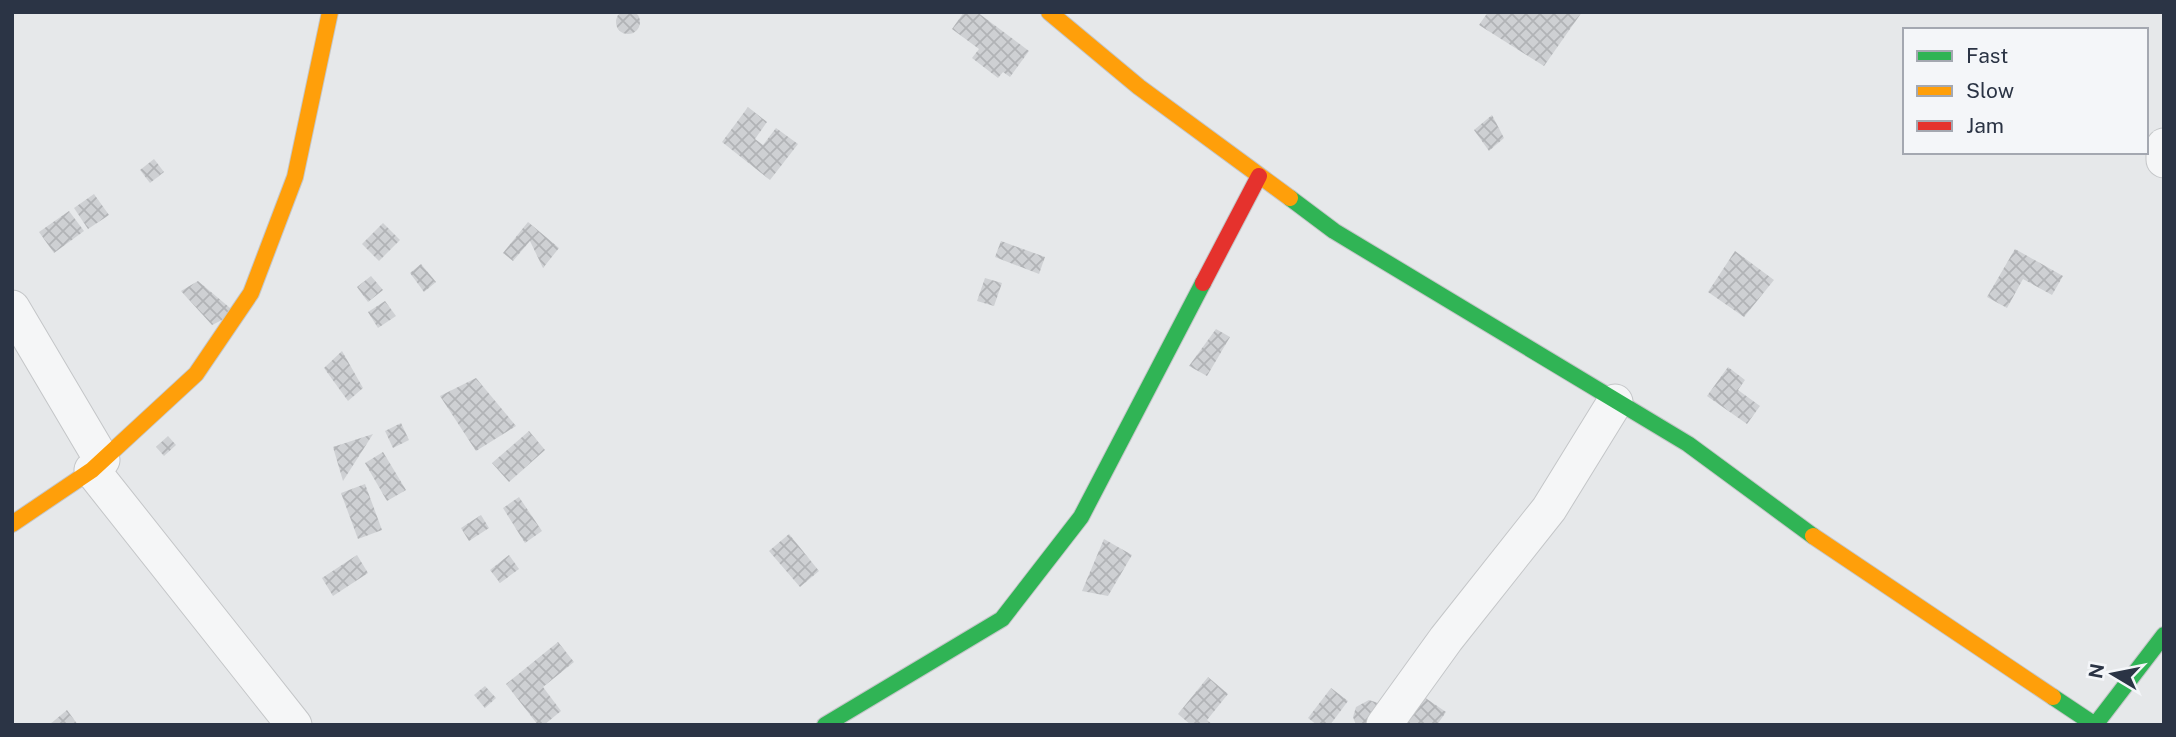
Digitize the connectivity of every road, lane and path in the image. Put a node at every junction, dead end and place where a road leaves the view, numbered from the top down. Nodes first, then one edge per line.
1 (330, 12) edge
2 (1049, 12) edge
3 (2164, 146) edge
4 (2164, 160) edge
5 (1259, 176) junction
6 (12, 307) edge
7 (1615, 402) junction
8 (97, 465) junction
9 (12, 524) edge
10 (2164, 635) edge
11 (294, 725) edge
12 (825, 725) edge
13 (1384, 725) edge

1 - 8 street
2 - 5 street
3 - 4 street
5 - 7 street
5 - 12 street
6 - 8 street
7 - 10 street
7 - 13 street
8 - 9 street
8 - 11 street

